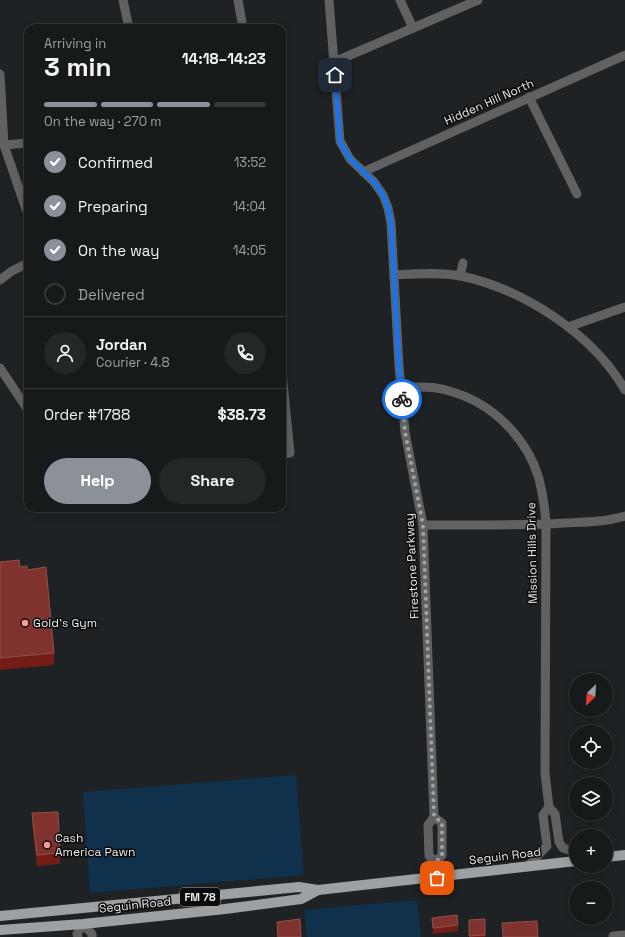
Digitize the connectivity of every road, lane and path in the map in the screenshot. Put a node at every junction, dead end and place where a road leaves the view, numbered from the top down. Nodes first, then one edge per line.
1 (123, 0) edge
2 (238, 0) edge
3 (329, 0) edge
4 (400, 0) edge
5 (478, 0) edge
6 (128, 24) edge
7 (242, 24) edge
8 (413, 28) junction
9 (625, 55) edge
10 (334, 62) junction
11 (0, 74) edge
12 (529, 97) junction
13 (24, 143) edge
14 (4, 145) junction
15 (364, 172) junction
16 (577, 194) dead end
17 (24, 203) edge
18 (463, 263) dead end
19 (24, 266) edge
20 (394, 275) junction
21 (460, 276) junction
22 (0, 280) edge
23 (625, 307) edge
24 (568, 327) junction
25 (0, 368) edge
26 (401, 388) junction
27 (625, 390) edge
28 (24, 404) edge
29 (625, 516) edge
30 (546, 524) junction
31 (423, 525) junction
32 (549, 807) junction
33 (434, 816) junction
34 (569, 850) edge
35 (625, 855) edge
36 (613, 856) edge
37 (436, 862) junction
38 (569, 862) edge
39 (527, 867) junction
40 (437, 878) junction
41 (318, 890) junction
42 (115, 905) junction
43 (45, 912) junction
44 (0, 916) edge
45 (83, 924) junction
46 (0, 930) edge
47 (625, 935) edge
48 (613, 936) edge
49 (78, 937) edge
50 (92, 937) edge

1 - 6 street
2 - 7 street
3 - 10 street, Firestone Parkway
4 - 8 street
5 - 8 street
8 - 10 street
9 - 12 street, Hidden Hill North
10 - 15 street, Firestone Parkway
11 - 14 street
12 - 15 street, Hidden Hill North
12 - 16 street
13 - 14 street
14 - 17 street
15 - 20 street, Firestone Parkway
18 - 21 street
19 - 22 street
20 - 21 street
20 - 26 street, Firestone Parkway
21 - 24 street
23 - 24 street
24 - 27 street
25 - 28 street
26 - 30 street, Mission Hills Drive
26 - 31 street, Firestone Parkway
29 - 30 street
30 - 31 street
30 - 32 street, Mission Hills Drive
31 - 33 street, Firestone Parkway
32 - 34 street, Mission Hills Drive
32 - 39 street, Mission Hills Drive
33 - 37 street, Firestone Parkway
33 - 37 street, Firestone Parkway
35 - 36 main road
37 - 40 street, Firestone Parkway
38 - 39 main road, Seguin Road / FM 78
39 - 40 main road, Seguin Road / FM 78
40 - 41 main road, Seguin Road / FM 78
41 - 42 main road, Seguin Road / FM 78
41 - 45 main road, Seguin Road / FM 78
42 - 43 main road, Seguin Road / FM 78
42 - 45 main road
43 - 44 main road, Seguin Road / FM 78
43 - 45 main road
45 - 46 main road, Seguin Road / FM 78
45 - 49 street
45 - 50 street
47 - 48 street

